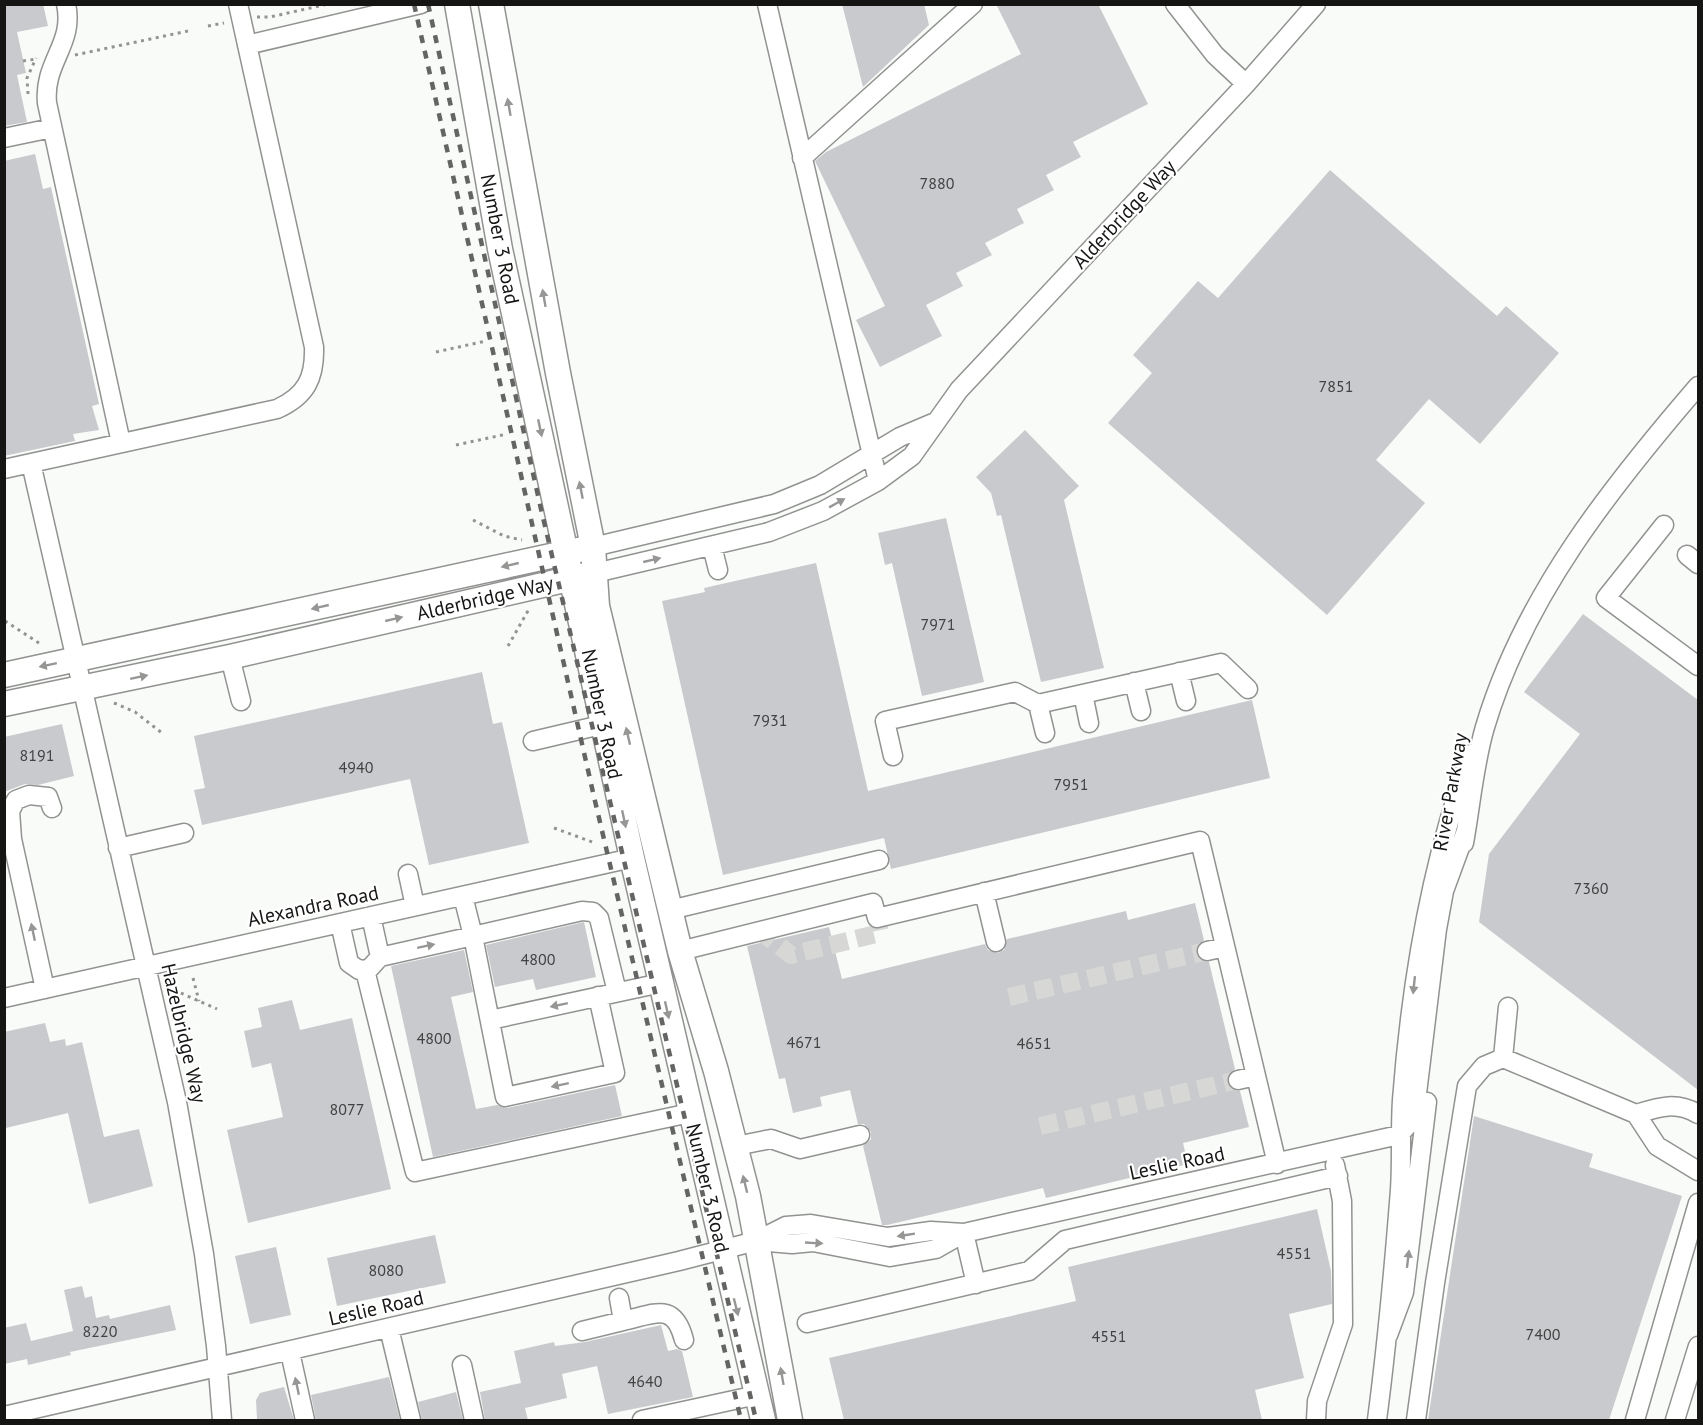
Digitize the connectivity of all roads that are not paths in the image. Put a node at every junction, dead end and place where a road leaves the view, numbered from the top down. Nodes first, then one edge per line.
1 (66, 4) edge
2 (238, 4) edge
3 (421, 4) edge
4 (457, 4) edge
5 (491, 4) edge
6 (767, 4) edge
7 (973, 4) edge
8 (1175, 4) edge
9 (1316, 4) edge
10 (247, 45) junction
11 (1246, 84) junction
12 (52, 128) junction
13 (4, 138) edge
14 (802, 158) junction
15 (1698, 386) edge
16 (933, 423) junction
17 (121, 443) junction
18 (872, 455) junction
19 (31, 463) junction
20 (4, 469) edge
21 (878, 481) junction
22 (1664, 525) dead end
23 (712, 546) junction
24 (593, 547) junction
25 (568, 552) junction
26 (718, 570) dead end
27 (583, 575) junction
28 (230, 657) junction
29 (75, 660) junction
30 (1698, 666) edge
31 (1179, 672) junction
32 (4, 675) edge
33 (1134, 682) junction
34 (81, 689) junction
35 (1248, 689) dead end
36 (1083, 694) junction
37 (241, 701) dead end
38 (1186, 701) dead end
39 (4, 704) edge
40 (1038, 704) junction
41 (1141, 711) dead end
42 (1089, 723) dead end
43 (605, 724) junction
44 (1485, 727) junction
45 (1045, 733) dead end
46 (533, 741) dead end
47 (893, 756) dead end
48 (52, 808) dead end
49 (1466, 831) junction
50 (184, 833) dead end
51 (118, 848) junction
52 (632, 858) junction
53 (879, 860) dead end
54 (408, 874) dead end
55 (984, 892) junction
56 (463, 896) junction
57 (415, 906) junction
58 (670, 910) junction
59 (371, 916) junction
60 (340, 923) junction
61 (472, 936) junction
62 (996, 942) dead end
63 (1225, 947) junction
64 (680, 951) junction
65 (1207, 951) tunnel mouth
66 (380, 957) junction
67 (146, 966) junction
68 (365, 970) junction
69 (661, 983) junction
70 (45, 989) junction
71 (617, 992) junction
72 (598, 996) junction
73 (4, 998) edge
74 (1508, 1007) dead end
75 (490, 1020) junction
76 (1503, 1058) junction
77 (1256, 1076) junction
78 (1238, 1080) tunnel mouth
79 (690, 1113) junction
80 (1636, 1114) junction
81 (1698, 1114) edge
82 (860, 1135) dead end
83 (1399, 1135) junction
84 (736, 1146) junction
85 (1332, 1152) junction
86 (1277, 1164) junction
87 (1698, 1171) edge
88 (1338, 1176) junction
89 (1698, 1203) edge
90 (964, 1233) junction
91 (756, 1241) junction
92 (722, 1251) junction
93 (975, 1284) junction
94 (619, 1298) dead end
95 (624, 1321) junction
96 (807, 1323) dead end
97 (389, 1328) junction
98 (582, 1331) dead end
99 (1388, 1335) junction
100 (684, 1340) dead end
101 (1698, 1346) edge
102 (290, 1352) junction
103 (462, 1365) dead end
104 (218, 1368) junction
105 (757, 1395) junction
106 (4, 1416) edge
107 (222, 1420) edge
108 (305, 1420) edge
109 (411, 1420) edge
110 (474, 1420) edge
111 (642, 1420) edge
112 (763, 1420) edge
113 (790, 1420) edge
114 (1317, 1420) edge
115 (1377, 1420) edge
116 (1416, 1420) edge
117 (1635, 1420) edge
118 (1675, 1420) edge

1 - 12 street
2 - 10 street
3 - 10 street
4 -> 25 main road, Number 3 Road
24 -> 5 main road, Number 3 Road
6 - 14 street
7 - 14 street
8 - 11 street
9 - 11 street, Alderbridge Way
10 - 17 street
11 - 16 street, Alderbridge Way
12 - 13 street
12 - 17 street
14 - 18 street
15 - 44 street
16 - 18 street, Alderbridge Way
16 - 21 street, Alderbridge Way
17 - 19 street
18 - 21 street
18 - 24 street, Alderbridge Way
19 - 20 street
19 - 29 street, Hazelbridge Way
23 -> 21 street, Alderbridge Way
22 - 30 street
23 - 26 street
27 -> 23 street, Alderbridge Way
24 - 25 main road, Alderbridge Way
24 - 27 main road, Number 3 Road
25 - 27 main road, Number 3 Road
25 -> 29 main road, Alderbridge Way
28 -> 27 main road, Alderbridge Way
27 - 43 main road, Number 3 Road
58 -> 27 main road, Number 3 Road
34 -> 28 main road, Alderbridge Way
28 - 37 street
29 -> 32 main road, Alderbridge Way
29 - 34 street, Hazelbridge Way
31 - 33 street
31 - 35 street
31 - 38 street
33 - 36 street
33 - 41 street
34 - 39 main road, Alderbridge Way
34 - 51 street, Hazelbridge Way
36 - 40 street
36 - 42 street
40 - 45 street
40 - 47 street
43 - 46 street
43 -> 52 main road, Number 3 Road
44 - 49 street, River Parkway
44 -> 83 street, River Parkway
70 -> 48 street
49 - 83 street
99 -> 49 street, River Parkway
50 - 51 street
51 - 67 street, Hazelbridge Way
52 - 56 street, Alexandra Road
52 - 69 main road, Number 3 Road
53 - 58 street
54 - 57 street
55 - 62 street
55 - 63 street
55 - 64 street
56 - 57 street, Alexandra Road
56 - 61 street
57 - 59 street, Alexandra Road
58 - 64 main road, Number 3 Road
59 - 60 street, Alexandra Road
59 - 66 street
60 - 67 street, Alexandra Road
60 - 68 street
66 -> 61 street
61 - 71 street
61 - 75 street
63 - 65 street
63 - 77 street
64 - 84 main road, Number 3 Road
66 - 68 street
67 - 70 street, Alexandra Road
67 - 104 street, Hazelbridge Way
68 - 79 street
69 - 71 street
69 -> 79 main road, Number 3 Road
70 - 73 street, Alexandra Road
71 - 72 street
72 -> 75 street
72 -> 75 street
74 - 76 street
76 - 80 street
76 - 116 street
77 - 78 street
77 - 86 street
79 - 92 main road, Number 3 Road
80 - 81 street
80 - 87 street
82 - 84 street
83 - 85 street, Leslie Road
83 - 99 street, River Parkway
91 -> 84 main road, Number 3 Road
85 - 86 street, Leslie Road
85 - 88 street
86 - 90 street, Leslie Road
88 - 93 street
88 - 114 street
89 - 117 street
90 - 91 street, Leslie Road
90 - 93 street
91 - 92 street, Leslie Road
113 -> 91 main road, Number 3 Road
92 - 97 street, Leslie Road
92 -> 105 main road, Number 3 Road
93 - 96 street
94 - 95 street
95 - 98 street
95 - 100 street
97 - 102 street, Leslie Road
97 - 109 street
99 - 115 street
101 - 118 street
102 - 104 street, Leslie Road
108 -> 102 street
103 - 110 street
104 - 106 street, Leslie Road
104 - 107 street, Hazelbridge Way
105 - 111 street
105 - 112 main road, Number 3 Road

